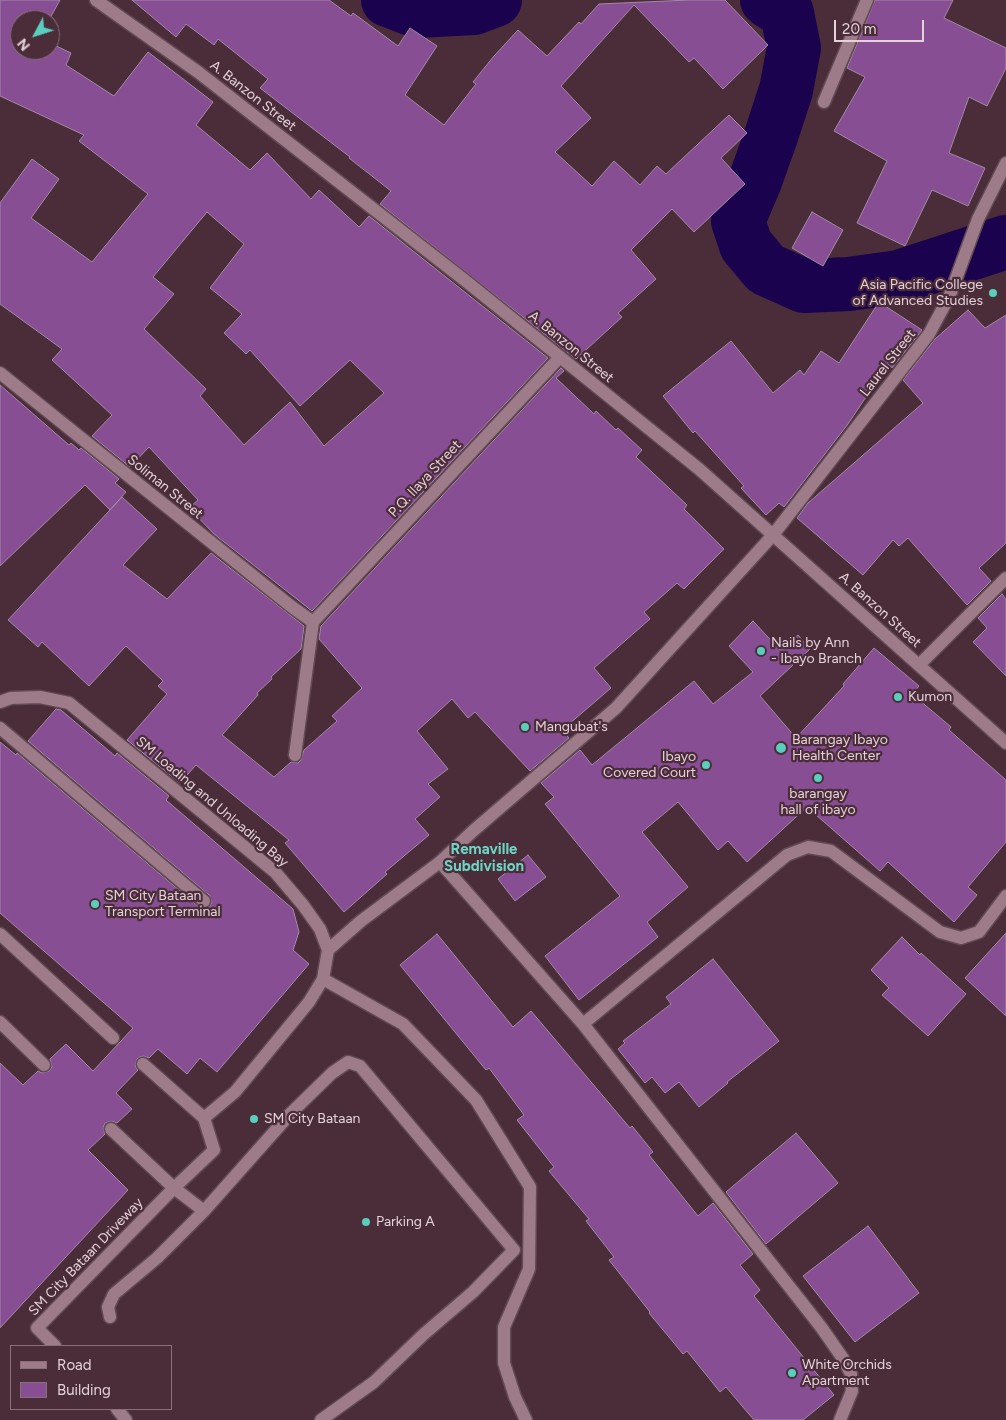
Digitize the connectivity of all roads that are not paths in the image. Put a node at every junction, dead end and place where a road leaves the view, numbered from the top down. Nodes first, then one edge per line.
1 (96, 0) edge
2 (867, 0) edge
3 (824, 102) dead end
4 (1006, 162) edge
5 (560, 357) junction
6 (0, 373) edge
7 (773, 535) junction
8 (1006, 578) edge
9 (313, 622) junction
10 (919, 665) junction
11 (0, 702) edge
12 (0, 728) edge
13 (1006, 743) edge
14 (295, 755) dead end
15 (440, 862) junction
16 (1006, 896) edge
17 (204, 901) dead end
18 (0, 934) edge
19 (328, 950) junction
20 (323, 979) junction
21 (0, 1022) edge
22 (583, 1024) junction
23 (113, 1038) dead end
24 (143, 1064) dead end
25 (44, 1065) dead end
26 (204, 1118) junction
27 (111, 1129) dead end
28 (174, 1188) junction
29 (204, 1211) junction
30 (110, 1316) dead end
31 (54, 1345) edge
32 (117, 1410) edge
33 (126, 1420) edge
34 (322, 1420) edge
35 (526, 1420) edge
36 (840, 1420) edge

1 - 5 street, A. Banzon Street
2 - 3 street
4 - 7 street, Laurel Street
5 - 7 street, A. Banzon Street
5 - 9 street, P.Q. Ilaya Street
6 - 9 street, Soliman Street
7 - 10 street, A. Banzon Street
7 - 15 street, Laurel Street
8 - 10 street
9 - 14 street
10 - 13 street, A. Banzon Street
11 - 19 street, SM Loading and Unloading Bay
12 - 17 street
15 - 19 street, Laurel Street
15 - 22 street
16 - 22 street
18 - 23 street
19 - 20 street
20 - 26 street
20 - 35 street
21 - 25 street
22 - 36 street
24 - 26 street
26 - 28 street, SM City Bataan Driveway
27 - 28 street
28 - 29 street
28 - 31 street, SM City Bataan Driveway
29 - 30 street
29 - 34 street
32 - 33 street

